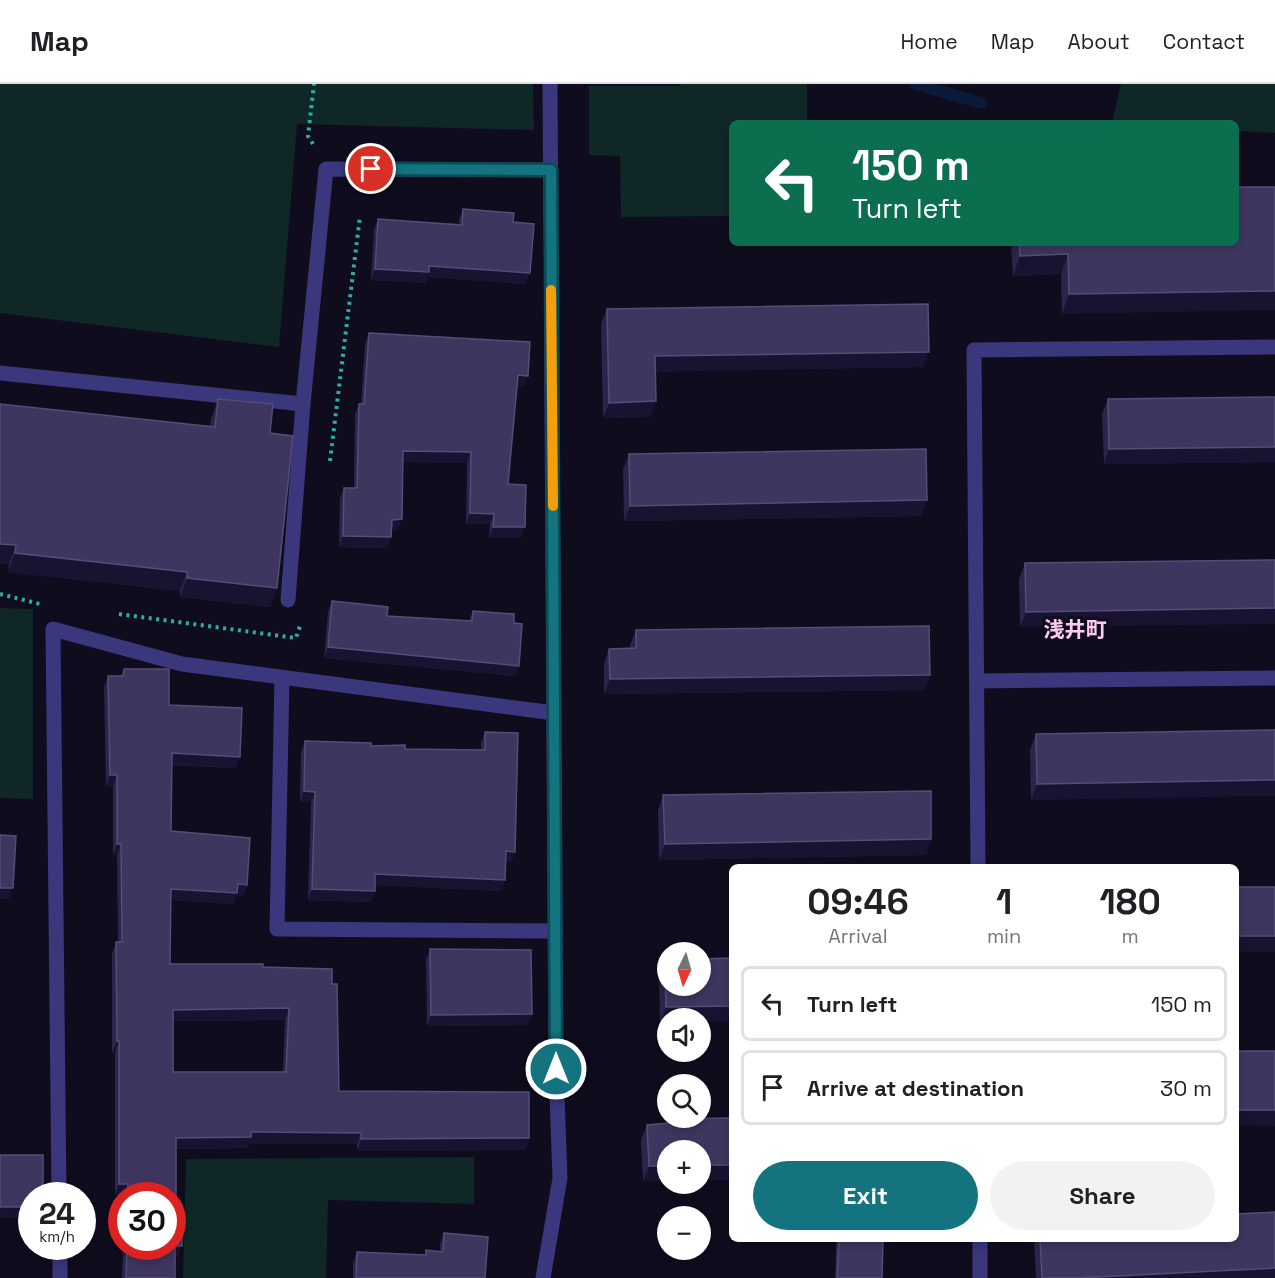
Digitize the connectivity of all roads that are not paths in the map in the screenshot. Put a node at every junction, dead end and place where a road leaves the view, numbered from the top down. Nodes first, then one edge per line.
1 (550, 84) edge
2 (551, 170) junction
3 (1275, 347) edge
4 (0, 374) edge
5 (303, 404) junction
6 (288, 600) dead end
7 (282, 678) junction
8 (1275, 678) edge
9 (977, 681) junction
10 (554, 713) junction
11 (978, 864) edge
12 (555, 931) junction
13 (59, 1182) edge
14 (980, 1242) edge
15 (60, 1260) edge
16 (60, 1278) edge
17 (543, 1278) edge
18 (980, 1278) edge

1 - 2 street
2 - 5 street
2 - 10 street
3 - 9 street
4 - 5 street
5 - 6 street
7 - 10 street
7 - 12 street
7 - 13 street
8 - 9 street
9 - 11 street
10 - 12 street
12 - 17 street
14 - 18 street
15 - 16 street

